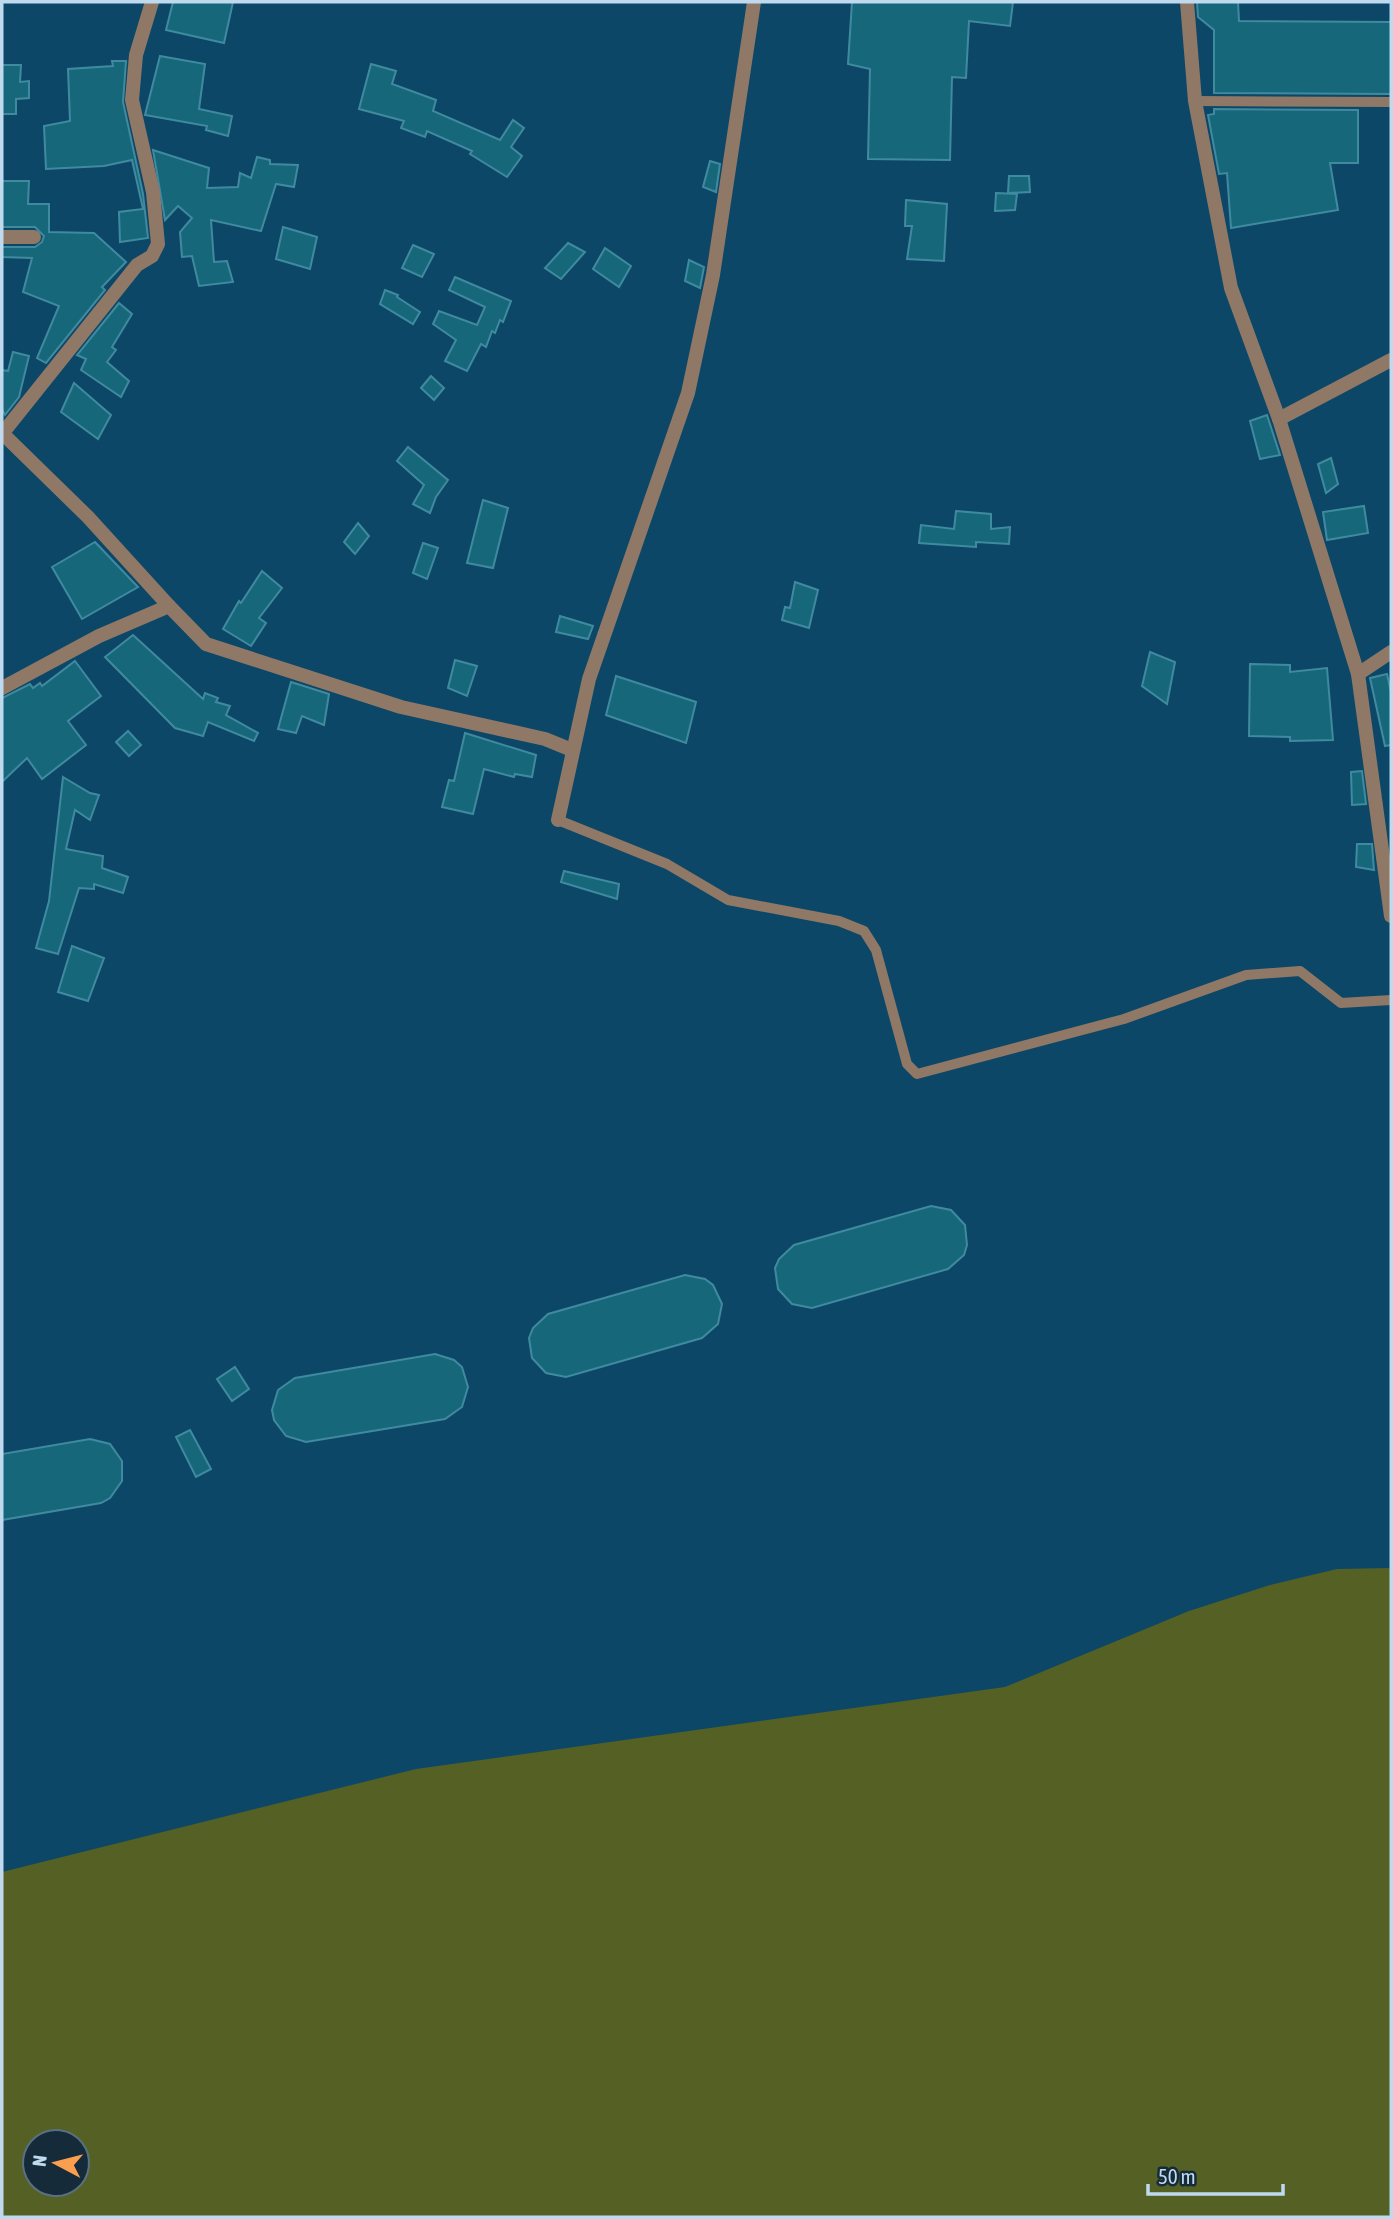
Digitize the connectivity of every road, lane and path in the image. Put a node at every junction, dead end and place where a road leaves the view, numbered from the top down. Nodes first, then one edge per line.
1 (152, 2) edge
2 (754, 2) edge
3 (1187, 2) edge
4 (1195, 101) junction
5 (1391, 102) edge
6 (2, 237) edge
7 (34, 237) dead end
8 (1391, 360) edge
9 (1279, 419) junction
10 (2, 434) edge
11 (169, 606) junction
12 (1391, 652) edge
13 (1358, 674) junction
14 (2, 688) edge
15 (572, 750) junction
16 (558, 820) joint
17 (1391, 916) edge
18 (1391, 1000) edge

1 - 10 street
2 - 15 street
3 - 4 street
4 - 5 lane
4 - 9 street
6 - 7 street
8 - 9 street
9 - 13 street
10 - 11 street
11 - 14 street
11 - 15 street
12 - 13 street
13 - 17 street
15 - 16 street
16 - 18 lane

